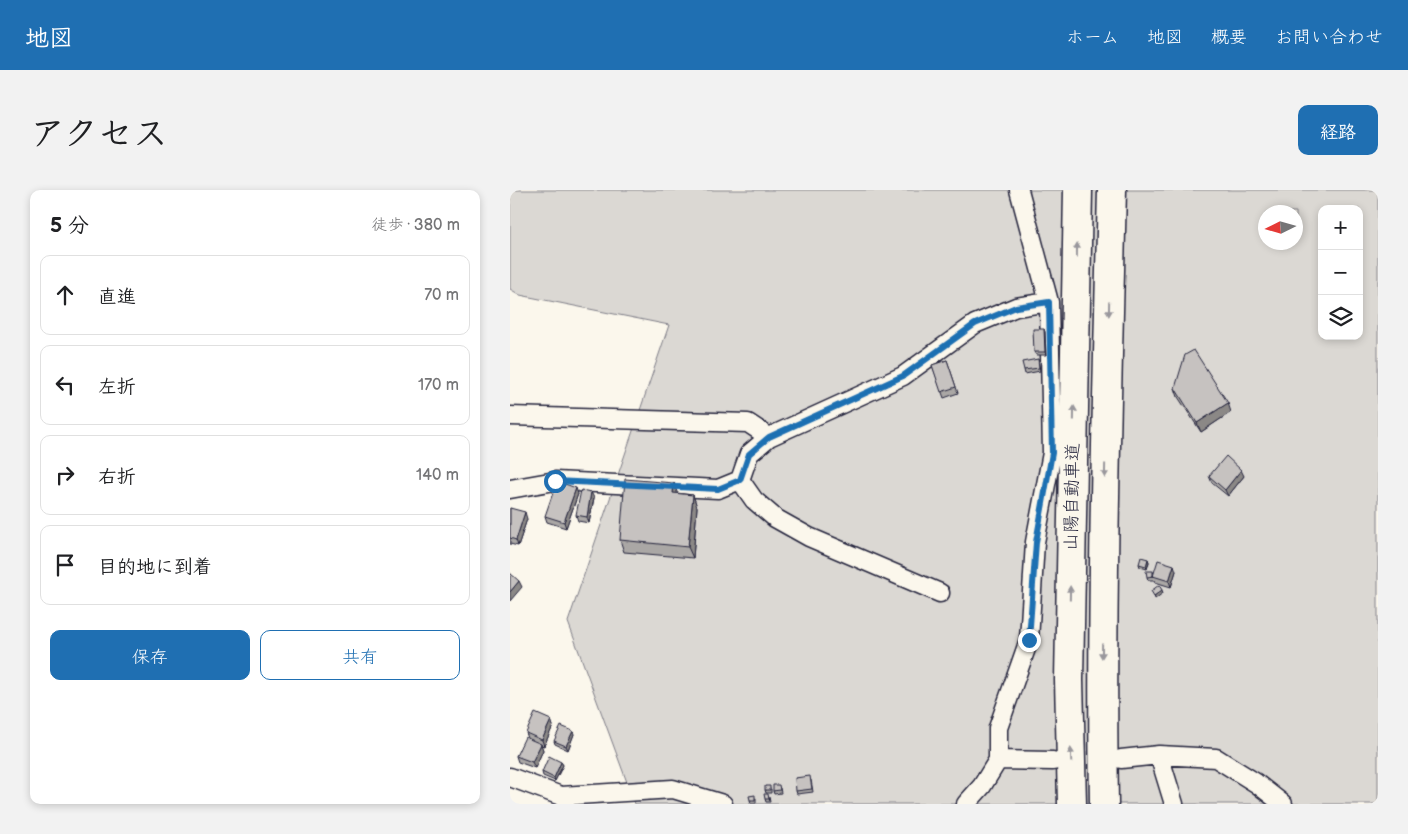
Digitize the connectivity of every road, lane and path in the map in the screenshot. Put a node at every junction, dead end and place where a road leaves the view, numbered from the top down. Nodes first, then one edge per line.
1 (1019, 190) edge
2 (1078, 190) edge
3 (1112, 190) edge
4 (1049, 302) junction
5 (510, 416) edge
6 (769, 437) junction
7 (740, 480) junction
8 (510, 489) edge
9 (940, 593) dead end
10 (1159, 755) junction
11 (1121, 759) dead end
12 (998, 760) junction
13 (1052, 761) dead end
14 (510, 777) edge
15 (723, 804) edge
16 (966, 804) edge
17 (1072, 804) edge
18 (1104, 804) edge
19 (1174, 804) edge
20 (1284, 804) edge

1 - 4 street
17 -> 2 highway, 山陽自動車道
3 -> 18 highway, 山陽自動車道
4 - 6 street
4 - 12 street
5 - 6 street
6 - 7 street
7 - 8 street
7 - 9 street
10 - 11 street
10 - 19 street
10 - 20 street
12 - 13 street
12 - 16 street
14 - 15 street

